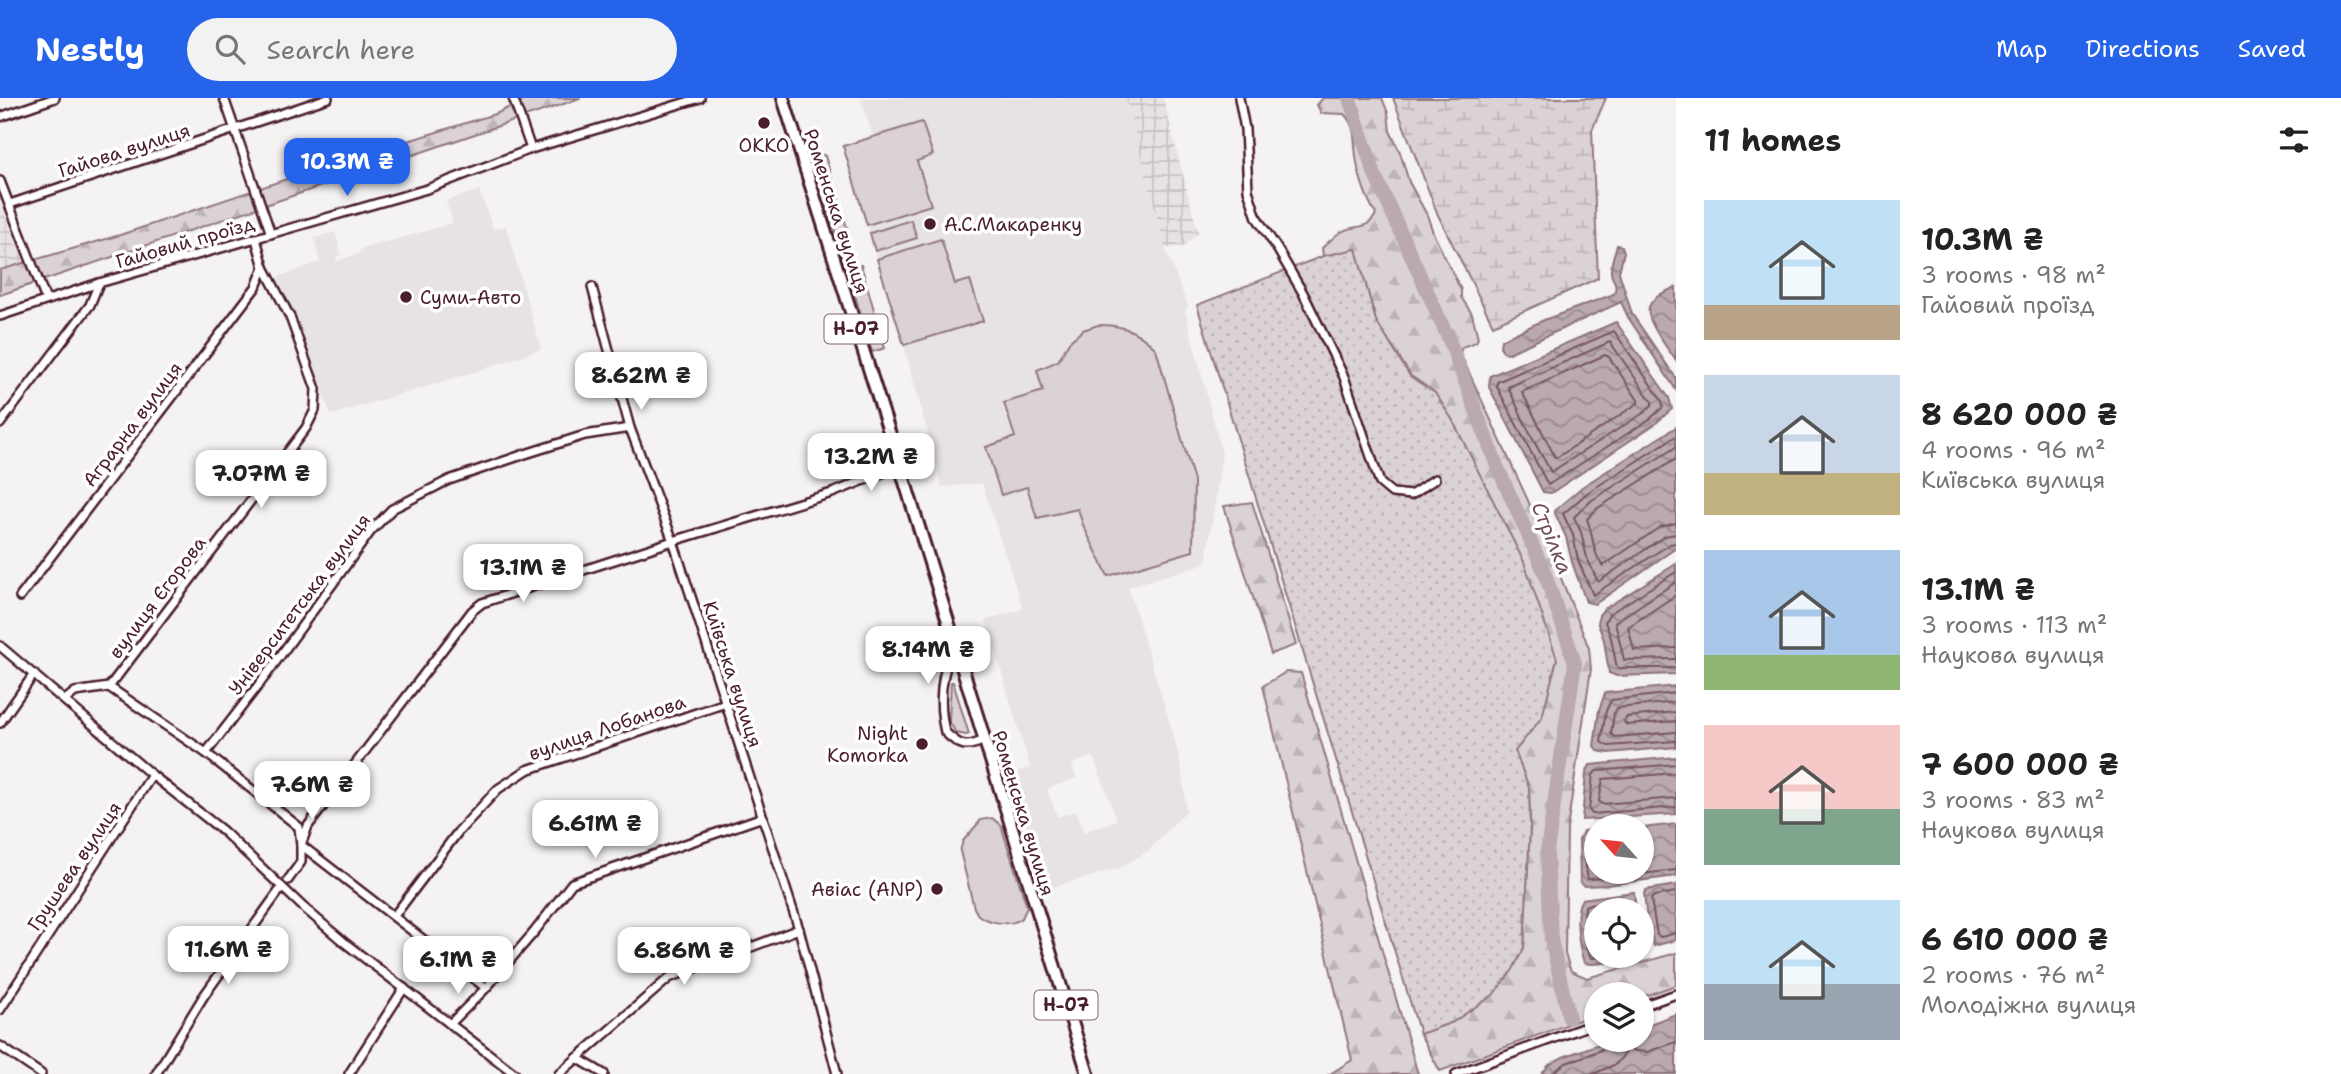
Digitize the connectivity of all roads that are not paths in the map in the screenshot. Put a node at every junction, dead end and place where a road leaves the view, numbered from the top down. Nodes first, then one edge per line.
1 (55, 98) edge
2 (224, 98) edge
3 (328, 98) edge
4 (513, 98) edge
5 (700, 98) edge
6 (783, 98) edge
7 (1239, 98) edge
8 (0, 117) edge
9 (235, 130) junction
10 (531, 149) junction
11 (0, 181) edge
12 (10, 204) junction
13 (271, 234) junction
14 (257, 239) junction
15 (264, 267) junction
16 (99, 283) junction
17 (592, 287) dead end
18 (46, 300) junction
19 (0, 316) edge
20 (0, 424) edge
21 (630, 428) junction
22 (900, 466) junction
23 (1435, 479) dead end
24 (673, 541) junction
25 (20, 597) dead end
26 (954, 645) junction
27 (0, 646) edge
28 (34, 674) junction
29 (108, 687) junction
30 (65, 701) junction
31 (726, 703) junction
32 (0, 723) edge
33 (984, 740) junction
34 (206, 753) junction
35 (152, 775) junction
36 (763, 817) junction
37 (301, 845) junction
38 (288, 880) dead end
39 (282, 887) junction
40 (394, 916) junction
41 (799, 929) junction
42 (404, 988) junction
43 (486, 988) junction
44 (1676, 993) edge
45 (1654, 1001) edge
46 (0, 1010) edge
47 (450, 1024) junction
48 (1584, 1027) edge
49 (0, 1046) edge
50 (577, 1058) junction
51 (41, 1074) edge
52 (156, 1074) edge
53 (349, 1074) edge
54 (515, 1074) edge
55 (559, 1074) edge
56 (604, 1074) edge
57 (837, 1074) edge
58 (1088, 1074) edge
59 (1456, 1074) edge

1 - 8 street
2 - 9 street
3 - 9 street, Гайова вулиця
4 - 10 street
5 - 10 street, Гайовий проїзд
6 - 22 main road, Роменська вулиця / Н-07
7 - 23 street
9 - 12 street, Гайова вулиця
9 - 13 street
10 - 13 street, Гайовий проїзд
11 - 12 street
12 - 18 street
13 - 14 street, Гайовий проїзд
14 - 15 street, вулиця Єгорова
14 - 16 street, Гайовий проїзд
15 - 25 street, Аграрна вулиця
15 - 29 street, вулиця Єгорова
16 - 18 street, Гайовий проїзд
16 - 20 street
17 - 21 street, Київська вулиця
18 - 19 street, Гайовий проїзд
21 - 24 street, Київська вулиця
21 - 34 street, Університетська вулиця
22 - 24 street
22 - 26 main road, Роменська вулиця / Н-07
24 - 31 street, Київська вулиця
24 - 37 street
26 - 33 main road, Роменська вулиця / Н-07
26 - 33 street
27 - 28 street
28 - 30 street
28 - 32 street
29 - 30 street, вулиця Єгорова
29 - 34 street
30 - 35 street
31 - 36 street, Київська вулиця
31 - 40 street, вулиця Лобанова
33 - 58 main road, Роменська вулиця / Н-07
34 - 37 street
35 - 39 street
35 - 46 street, Грушева вулиця
36 - 41 street, Київська вулиця
36 - 43 street
37 - 38 street
37 - 40 street
39 - 42 street
39 - 52 street
40 - 43 street
41 - 50 street
41 - 57 street, Київська вулиця
42 - 47 street
42 - 53 street
43 - 47 street
44 - 45 street
47 - 54 street
48 - 59 street
49 - 51 street
50 - 55 street
50 - 56 street

